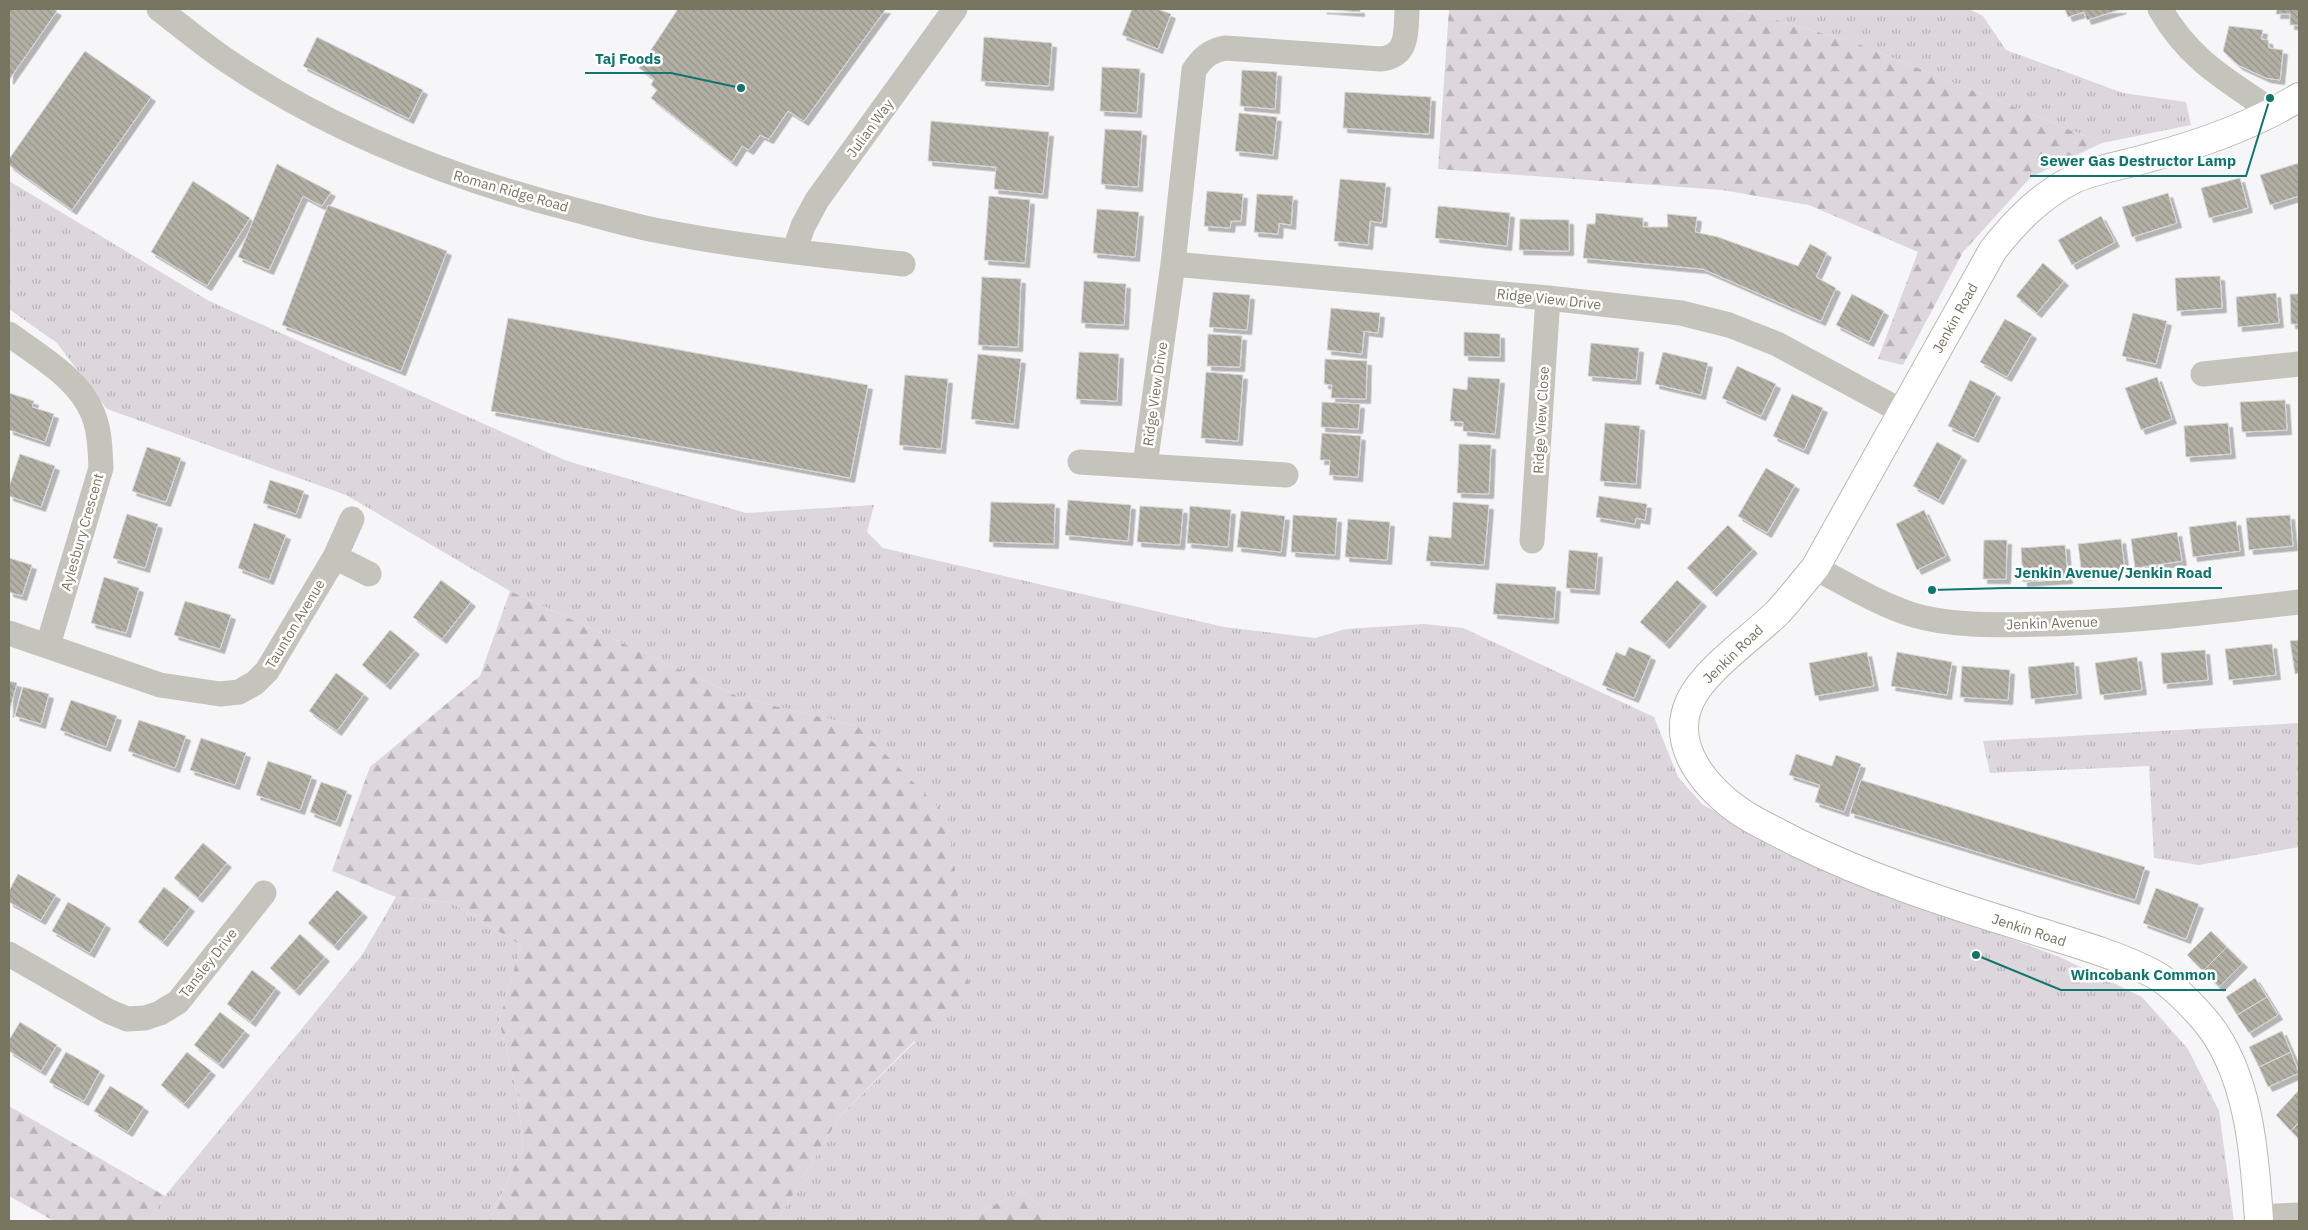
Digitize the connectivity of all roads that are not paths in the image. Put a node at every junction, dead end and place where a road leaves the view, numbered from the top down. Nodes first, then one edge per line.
1 (159, 9) edge
2 (956, 9) edge
3 (1407, 9) edge
4 (2160, 9) edge
5 (2299, 97) edge
6 (2275, 113) junction
7 (794, 252) junction
8 (903, 264) dead end
9 (1173, 264) junction
10 (1548, 298) junction
11 (9, 334) edge
12 (2299, 364) edge
13 (2203, 374) dead end
14 (1902, 412) junction
15 (1080, 462) dead end
16 (1145, 465) junction
17 (1286, 475) dead end
18 (352, 519) dead end
19 (1532, 541) dead end
20 (335, 557) junction
21 (1815, 568) junction
22 (369, 574) dead end
23 (2299, 602) edge
24 (9, 633) edge
25 (48, 645) junction
26 (264, 893) dead end
27 (9, 954) edge
28 (2299, 1215) edge
29 (2258, 1219) edge

1 - 7 street, Roman Ridge Road
2 - 7 street, Julian Way
3 - 9 street, Ridge View Drive
4 - 6 street
5 - 6 street, Jenkin Road
6 - 14 street, Jenkin Road
7 - 8 street, Roman Ridge Road
9 - 10 street, Ridge View Drive
9 - 16 street, Ridge View Drive
10 - 14 street, Ridge View Drive
10 - 19 street, Ridge View Close
11 - 25 street, Aylesbury Crescent
12 - 13 street
14 - 21 street, Jenkin Road
15 - 16 street, Ridge View Drive
16 - 17 street, Ridge View Drive
18 - 20 street, Taunton Avenue
20 - 22 street
20 - 25 street, Taunton Avenue
21 - 23 street, Jenkin Avenue
21 - 29 street, Jenkin Road
24 - 25 street, Taunton Avenue
26 - 27 street, Tansley Drive
28 - 29 street

